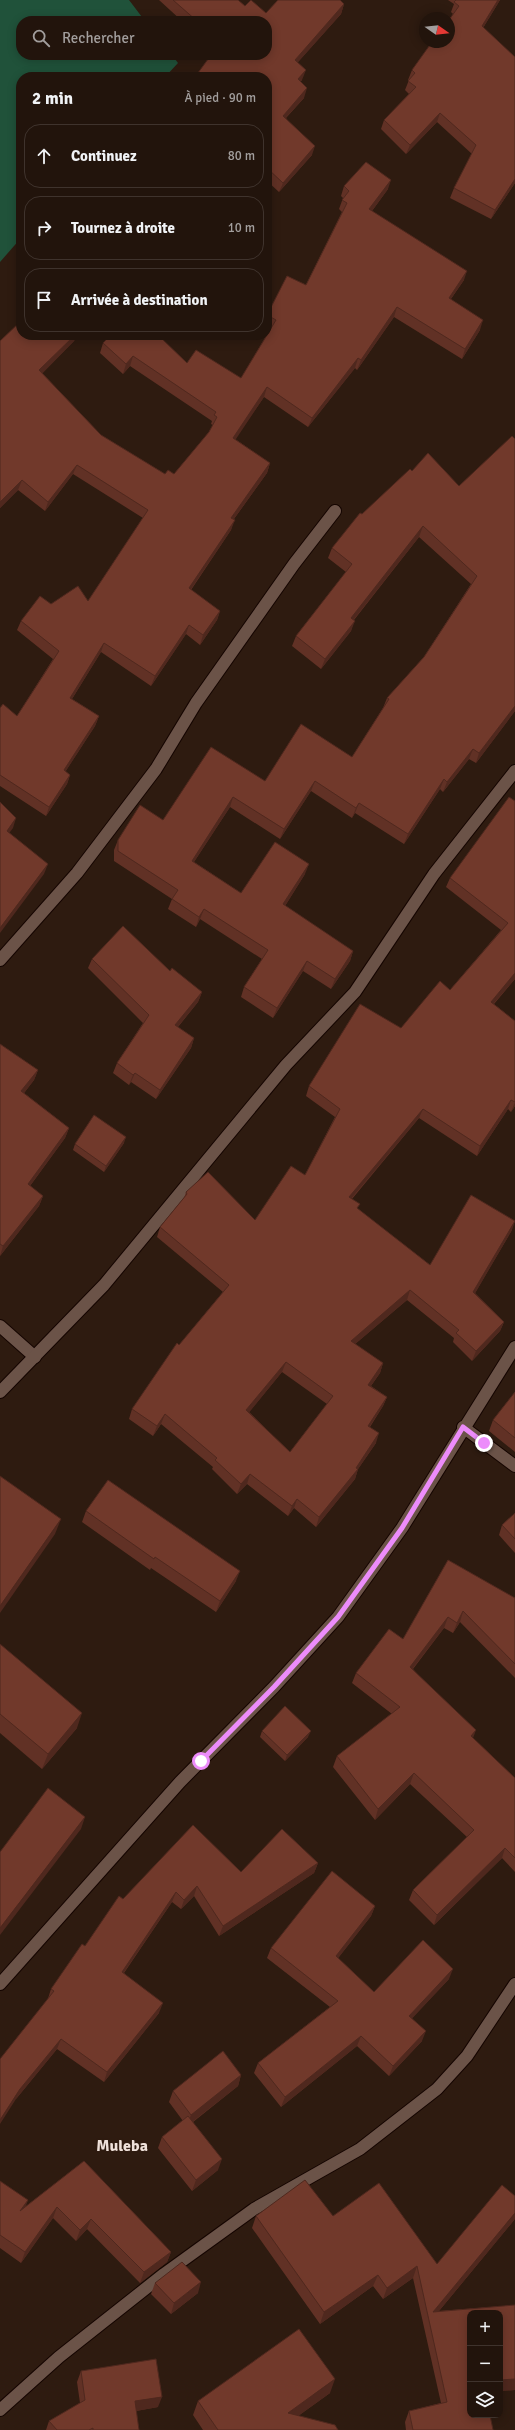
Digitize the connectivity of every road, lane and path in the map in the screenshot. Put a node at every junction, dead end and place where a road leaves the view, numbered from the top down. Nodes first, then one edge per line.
1 (335, 511) dead end
2 (515, 771) edge
3 (0, 960) edge
4 (0, 1326) edge
5 (515, 1347) edge
6 (35, 1356) junction
7 (0, 1392) edge
8 (463, 1427) junction
9 (515, 1466) edge
10 (0, 1984) edge
11 (515, 1984) edge
12 (0, 2410) edge

1 - 3 street
2 - 6 street
4 - 6 street
5 - 8 street
6 - 7 street
8 - 9 street
8 - 10 street
11 - 12 street

